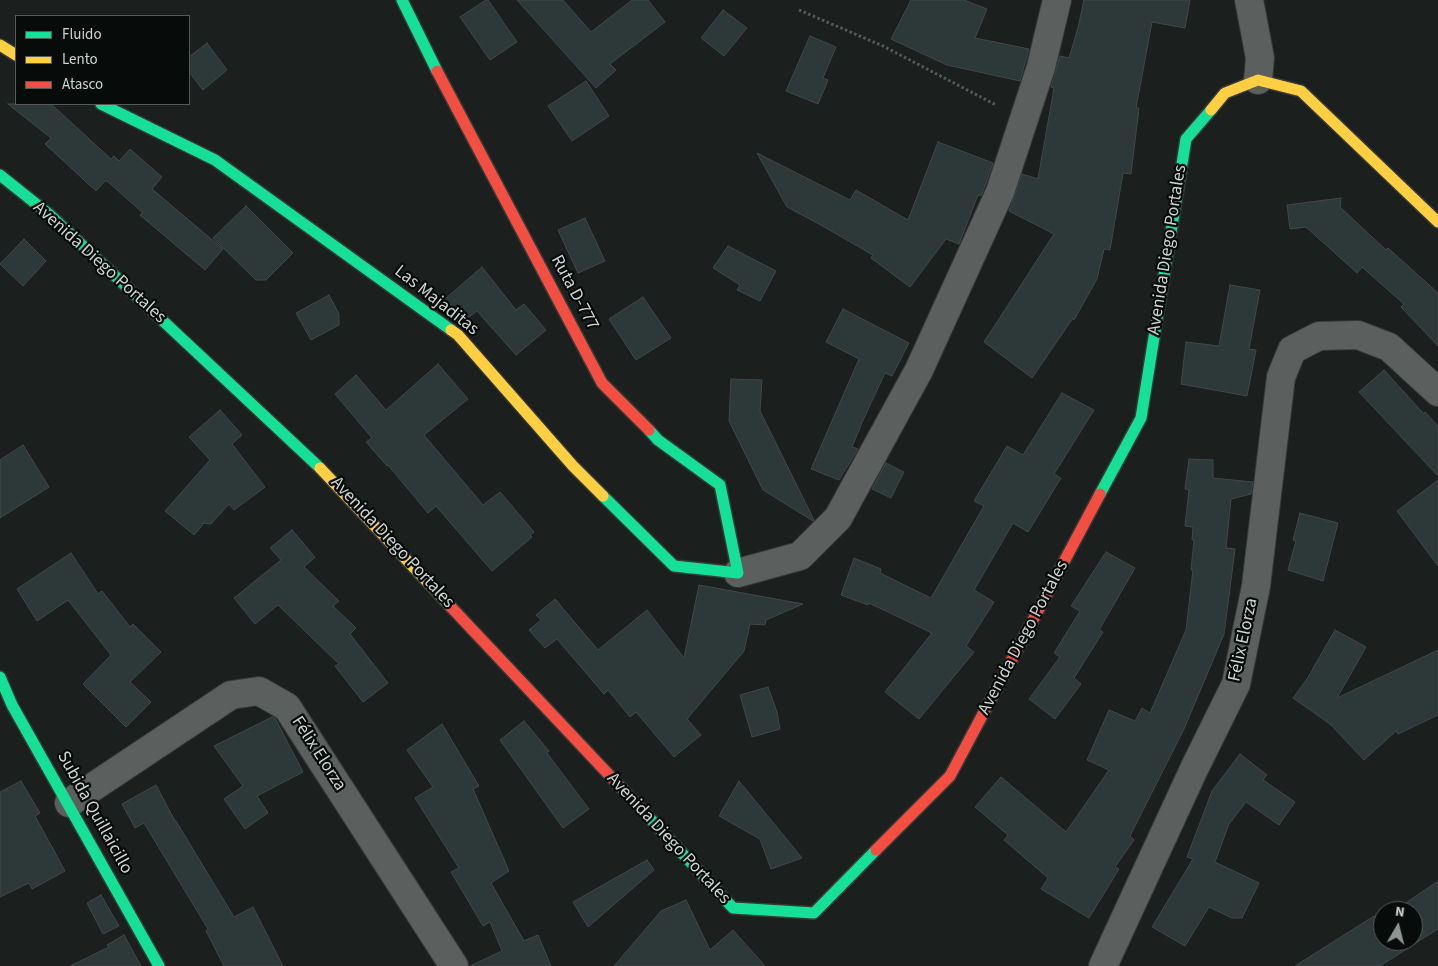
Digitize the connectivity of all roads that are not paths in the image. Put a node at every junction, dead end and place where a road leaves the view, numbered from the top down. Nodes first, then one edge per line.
1 (402, 0) edge
2 (1058, 0) edge
3 (1249, 0) edge
4 (0, 45) edge
5 (15, 54) edge
6 (1258, 80) junction
7 (103, 105) edge
8 (0, 175) edge
9 (1438, 222) edge
10 (1438, 392) edge
11 (738, 573) junction
12 (0, 677) edge
13 (12, 705) junction
14 (0, 711) edge
15 (68, 803) junction
16 (158, 966) edge
17 (454, 966) edge
18 (1103, 966) edge

1 - 11 street, Ruta D-777
2 - 11 street
3 - 6 street
4 - 5 street
6 - 8 street, Avenida Diego Portales
6 - 9 street
7 - 11 street, Las Majaditas
10 - 18 street, Félix Elorza
12 - 13 street, Subida Quillaicillo
13 - 14 street
13 - 15 street, Subida Quillaicillo
15 - 16 street, Subida Quillaicillo
15 - 17 street, Félix Elorza

